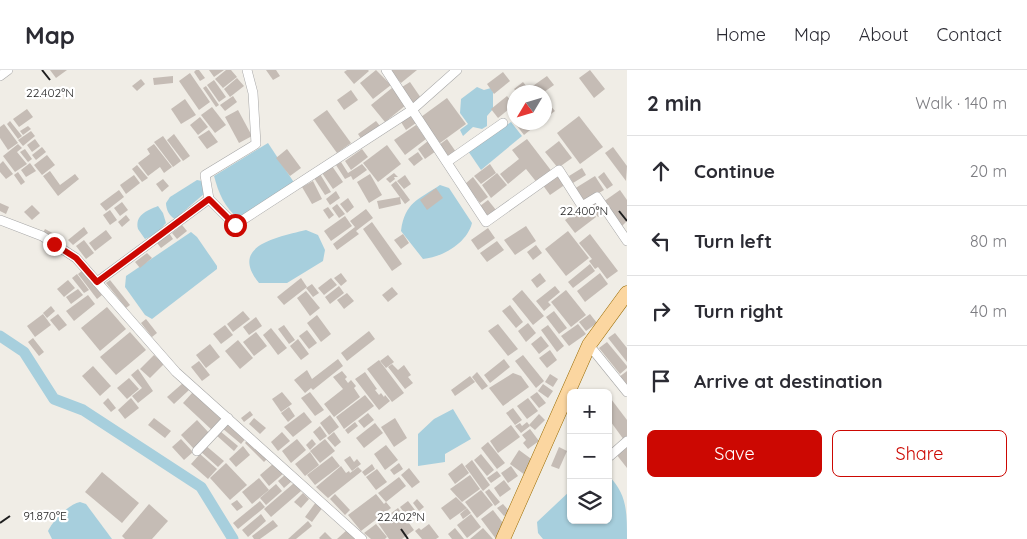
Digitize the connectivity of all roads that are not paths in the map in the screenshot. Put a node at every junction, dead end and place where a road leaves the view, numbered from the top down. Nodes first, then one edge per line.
1 (8, 70) edge
2 (247, 70) edge
3 (386, 70) edge
4 (457, 70) edge
5 (0, 76) edge
6 (412, 110) junction
7 (502, 123) dead end
8 (447, 162) junction
9 (209, 199) junction
10 (0, 220) edge
11 (627, 242) edge
12 (97, 282) junction
13 (627, 293) edge
14 (589, 345) junction
15 (627, 392) edge
16 (228, 418) junction
17 (627, 442) edge
18 (197, 451) dead end
19 (612, 454) edge
20 (362, 539) edge
21 (503, 539) edge

1 - 5 street
2 - 9 street
3 - 6 street
4 - 6 street
6 - 8 street
6 - 9 street
7 - 8 street
8 - 11 street
9 - 12 street
10 - 12 street
12 - 16 street
13 - 14 main road
14 - 15 street
14 - 21 main road
16 - 18 street
16 - 20 street
17 - 19 street

